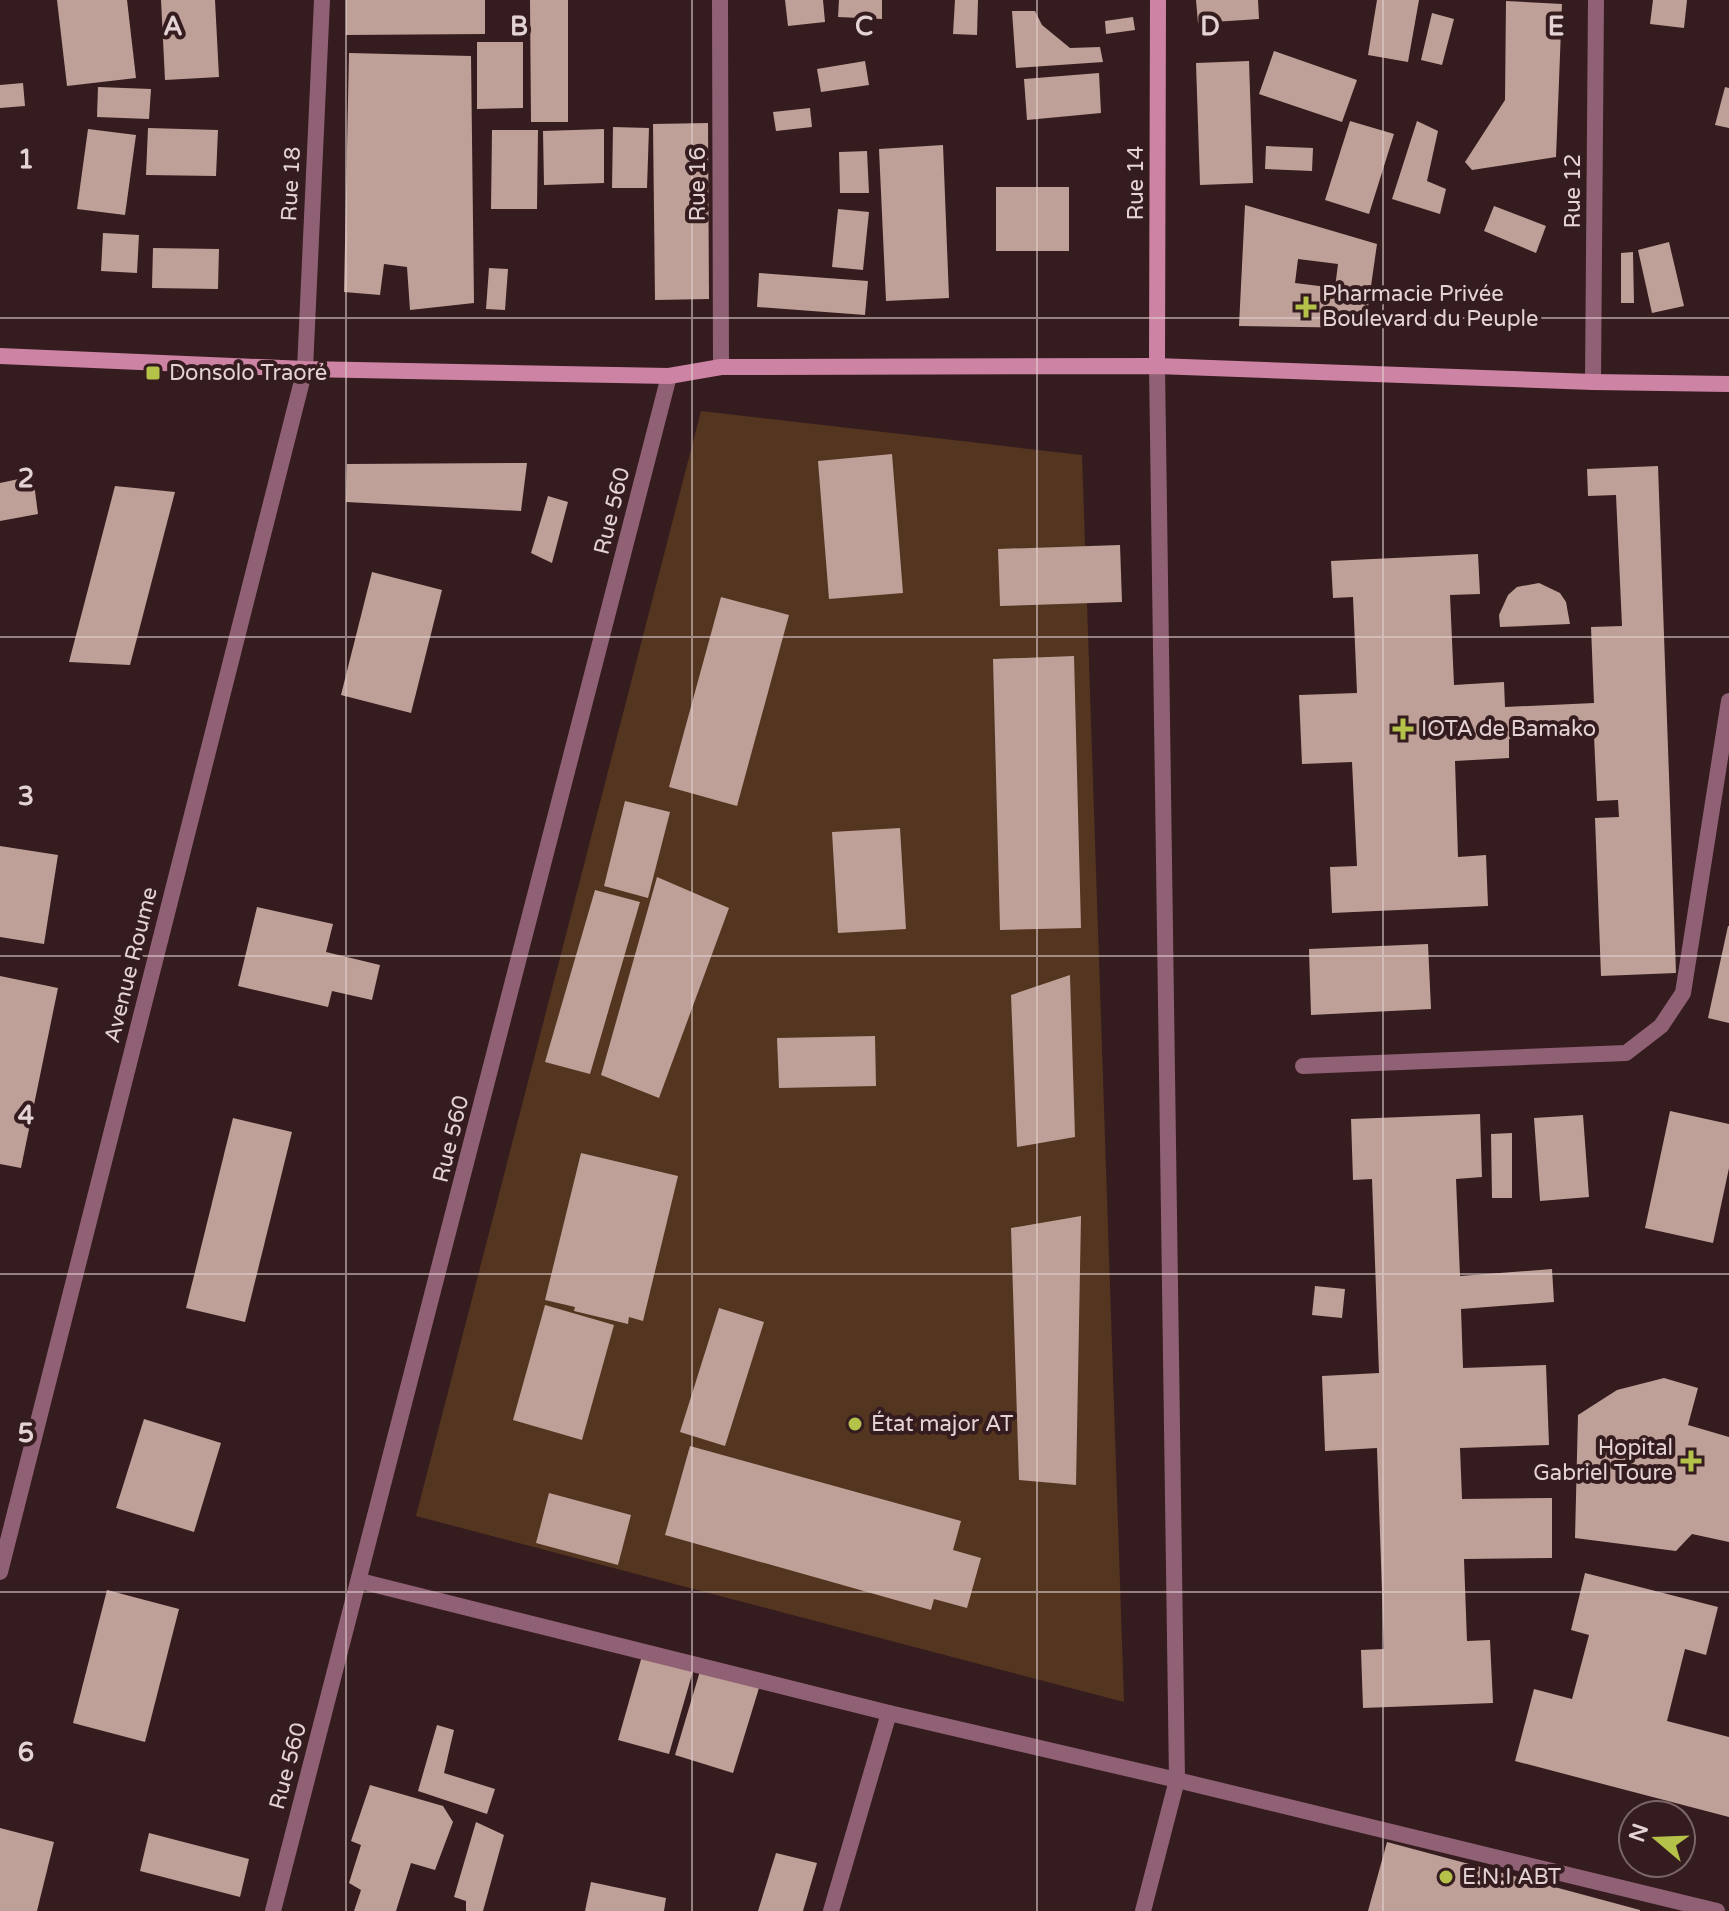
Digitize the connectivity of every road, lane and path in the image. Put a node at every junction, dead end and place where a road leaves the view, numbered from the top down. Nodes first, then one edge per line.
1 (322, 0) edge
2 (720, 0) edge
3 (1158, 0) edge
4 (1596, 0) edge
5 (0, 356) edge
6 (1157, 366) junction
7 (721, 367) junction
8 (305, 369) junction
9 (669, 376) junction
10 (1593, 382) junction
11 (1729, 384) edge
12 (1729, 701) edge
13 (1303, 1066) dead end
14 (0, 1572) edge
15 (360, 1581) junction
16 (889, 1713) junction
17 (1177, 1780) junction
18 (273, 1911) edge
19 (831, 1911) edge
20 (1143, 1911) edge
21 (1717, 1911) edge

1 - 8 street, Rue 18
2 - 7 street, Rue 16
3 - 6 main road, Rue 14
4 - 10 street, Rue 12
5 - 8 main road
6 - 7 main road
6 - 10 main road
6 - 17 street
7 - 9 main road
8 - 9 main road
8 - 14 street, Avenue Roume
9 - 15 street, Rue 560
10 - 11 main road
12 - 13 street
15 - 16 street
15 - 18 street, Rue 560
16 - 17 street
16 - 19 street
17 - 20 street
17 - 21 street

